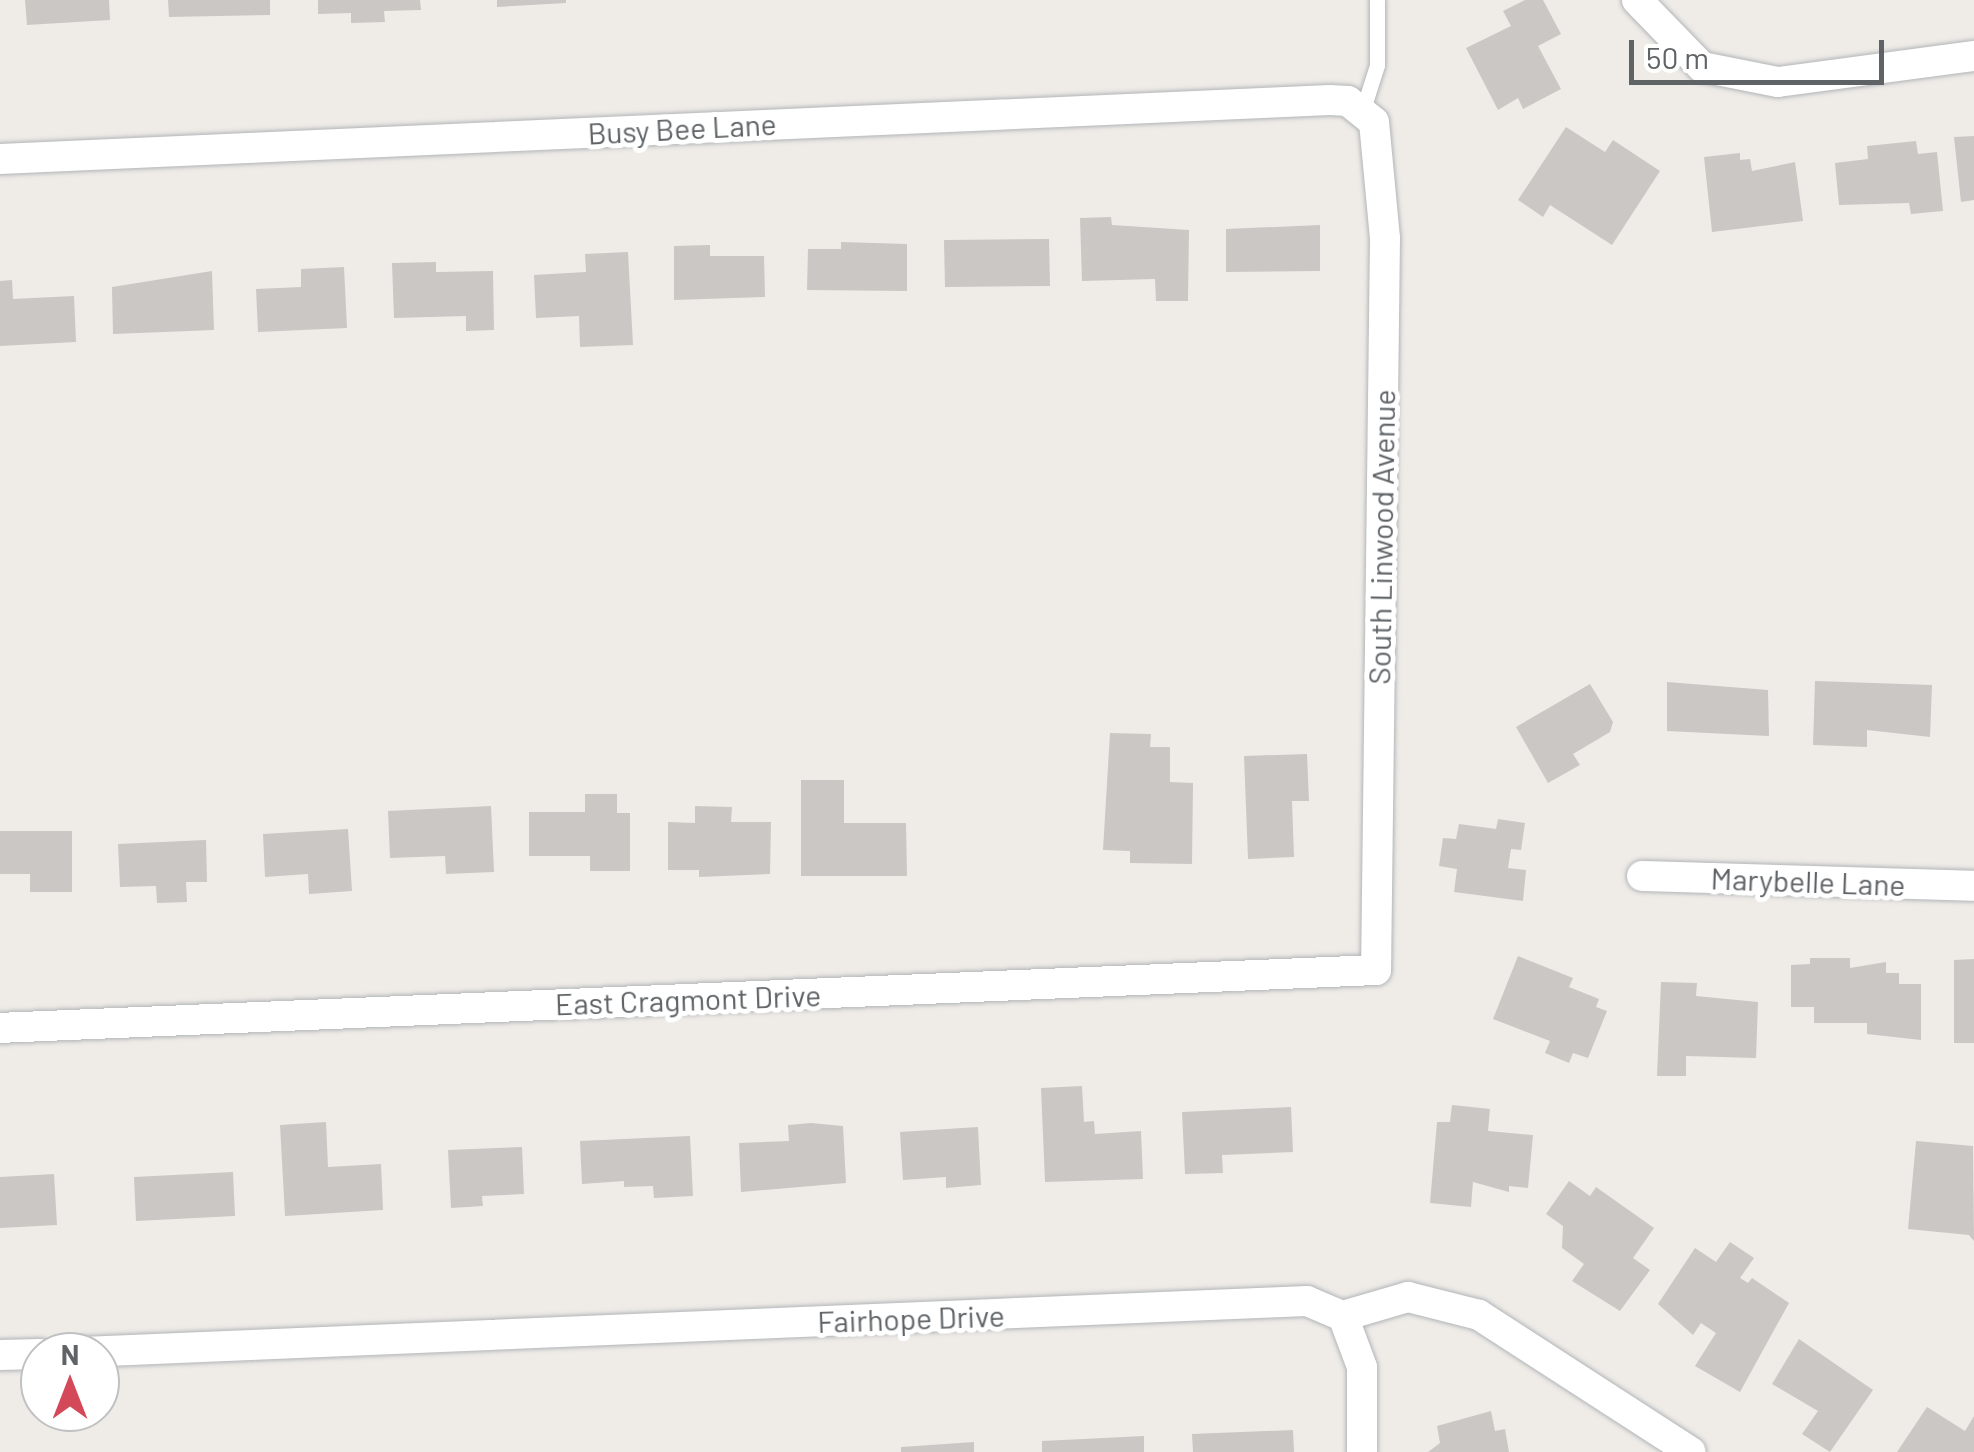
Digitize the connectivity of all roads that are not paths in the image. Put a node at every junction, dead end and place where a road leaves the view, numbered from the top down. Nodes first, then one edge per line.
1 (1378, 0) edge
2 (1636, 0) edge
3 (1974, 56) edge
4 (1363, 108) junction
5 (0, 159) edge
6 (1642, 876) dead end
7 (1974, 886) edge
8 (1376, 970) joint
9 (0, 1028) edge
10 (1343, 1316) junction
11 (120, 1350) edge
12 (1653, 1441) edge
13 (1362, 1452) edge
14 (1691, 1452) edge

1 - 4 lane
2 - 3 street
4 - 5 street, Busy Bee Lane
4 - 8 street, South Linwood Avenue
6 - 7 street, Marybelle Lane
8 - 9 street, East Cragmont Drive
10 - 11 street, Fairhope Drive
10 - 12 street
10 - 13 street
12 - 14 street

